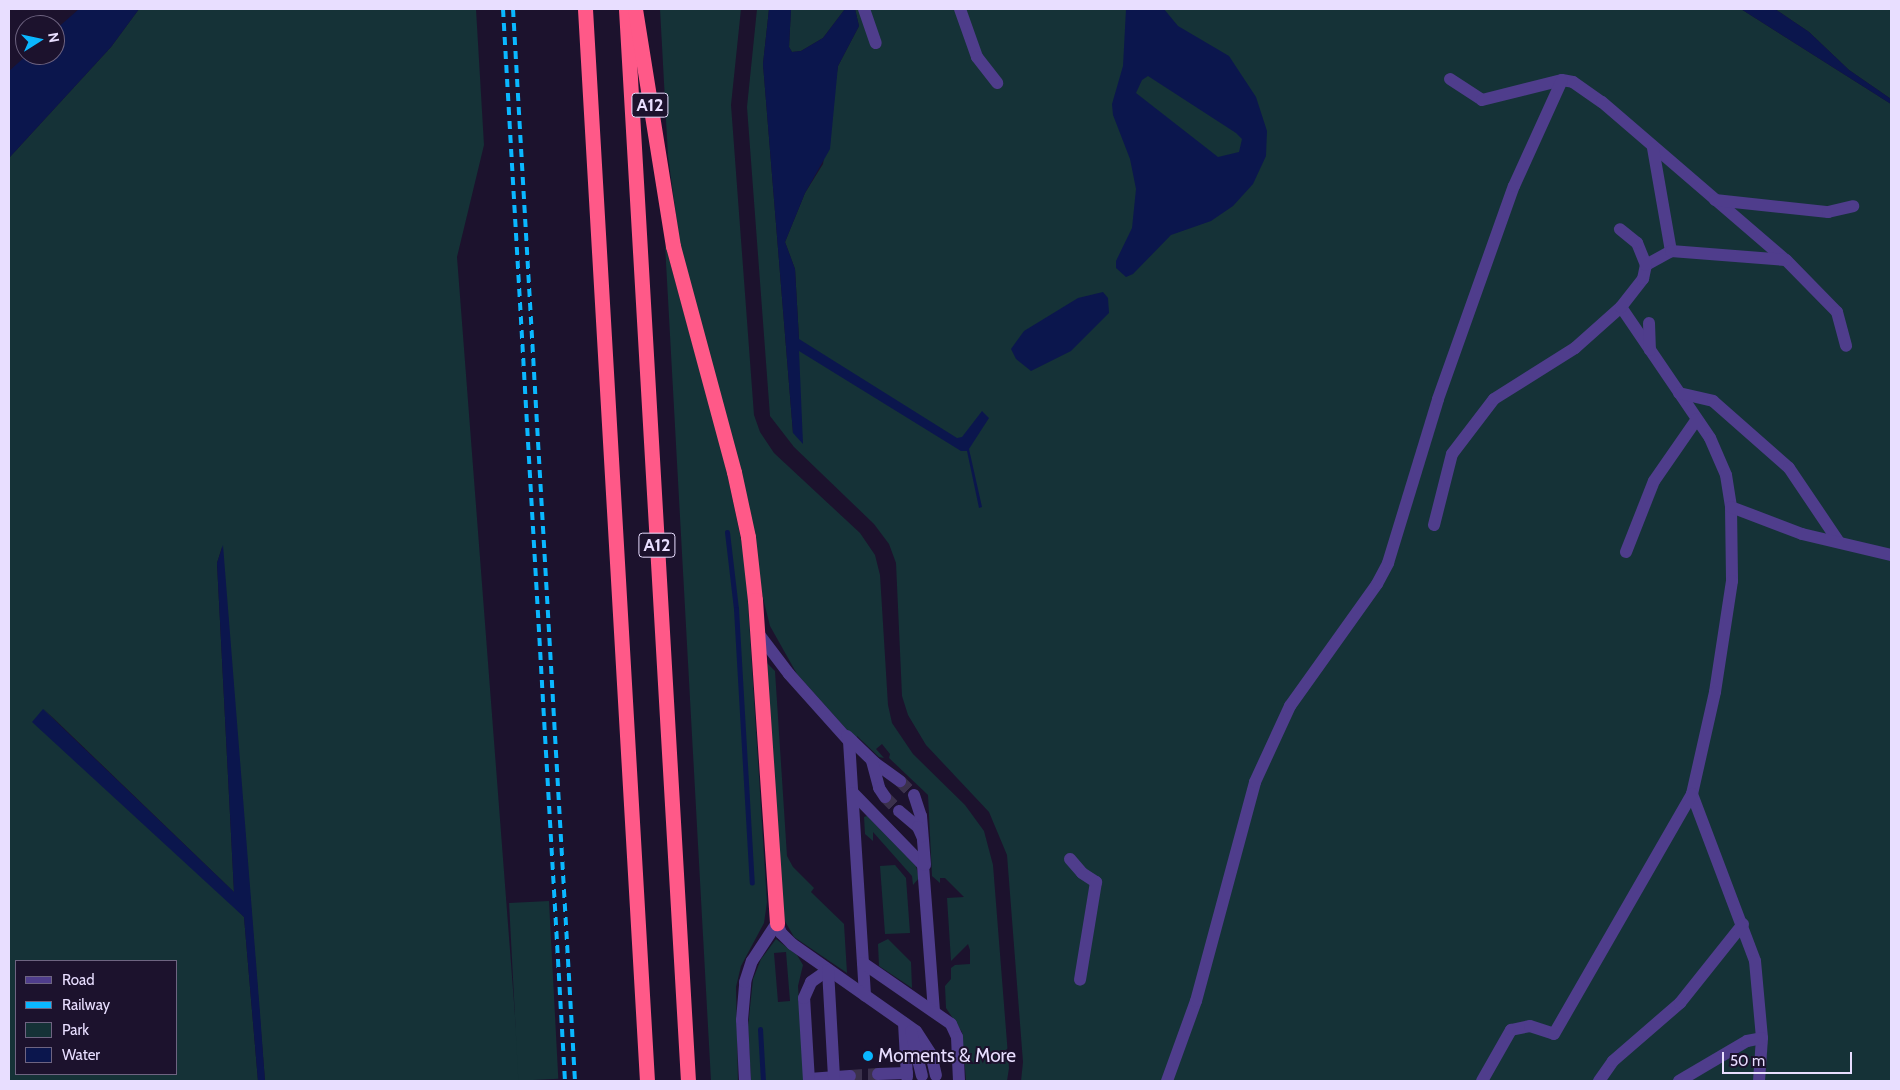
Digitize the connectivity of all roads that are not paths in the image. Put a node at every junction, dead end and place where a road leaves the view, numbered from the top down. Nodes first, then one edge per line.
1 (585, 9) edge
2 (626, 9) edge
3 (635, 9) edge
4 (864, 9) edge
5 (960, 9) edge
6 (876, 43) dead end
7 (1450, 78) dead end
8 (1562, 80) junction
9 (997, 83) dead end
10 (1652, 148) junction
11 (1715, 200) junction
12 (1853, 206) dead end
13 (1620, 229) dead end
14 (1671, 251) junction
15 (1786, 260) junction
16 (1646, 265) junction
17 (1621, 307) junction
18 (1649, 323) dead end
19 (1846, 346) dead end
20 (1650, 351) junction
21 (1679, 393) junction
22 (1697, 419) junction
23 (1731, 508) junction
24 (1434, 525) dead end
25 (1839, 542) junction
26 (1626, 552) dead end
27 (1891, 555) edge
28 (758, 633) junction
29 (841, 729) junction
30 (872, 761) junction
31 (900, 781) tunnel mouth
32 (853, 792) junction
33 (1692, 794) junction
34 (914, 795) tunnel mouth
35 (885, 797) tunnel mouth
36 (899, 810) tunnel mouth
37 (923, 843) junction
38 (1070, 859) dead end
39 (926, 878) junction
40 (777, 923) junction
41 (1742, 924) junction
42 (863, 963) junction
43 (828, 970) junction
44 (1080, 980) dead end
45 (865, 995) junction
46 (934, 1011) junction
47 (904, 1021) junction
48 (1762, 1038) junction
49 (936, 1075) dead end
50 (879, 1076) tunnel mouth
51 (922, 1076) dead end
52 (838, 1078) edge
53 (809, 1080) edge
54 (647, 1081) edge
55 (688, 1081) edge
56 (745, 1081) edge
57 (960, 1081) edge
58 (1167, 1081) edge
59 (1482, 1081) edge
60 (1599, 1081) edge
61 (1679, 1081) edge
62 (1759, 1081) edge

1 - 54 highway, A12
2 - 55 highway, A12
3 - 28 highway, A12
4 - 6 lane
5 - 9 lane
7 - 8 lane
8 - 10 lane
8 - 58 lane
10 - 11 lane
10 - 14 lane
11 - 12 lane
11 - 15 lane
13 - 16 lane
14 - 15 lane
14 - 16 lane
15 - 19 lane
16 - 17 lane
17 - 20 lane
17 - 24 lane
18 - 20 lane
20 - 21 lane
21 - 22 lane
21 - 25 lane
22 - 23 lane
22 - 26 lane
23 - 25 lane
23 - 33 lane
25 - 27 lane
28 - 29 lane
28 - 40 highway, A12
29 - 30 lane
29 - 32 lane
30 - 31 lane
30 - 35 lane
32 - 39 lane
32 - 42 lane
33 - 41 lane
33 - 59 lane
34 - 37 lane
36 - 37 lane
37 - 39 lane
38 - 44 lane
39 - 46 lane
40 - 43 lane
40 - 56 lane
41 - 48 lane
41 - 60 lane
42 - 45 lane
42 - 46 lane
43 - 45 lane
43 - 52 lane
43 - 53 lane
45 - 47 lane
46 - 57 lane
47 - 49 lane
47 - 50 lane
47 - 51 lane
48 - 61 lane
48 - 62 lane
52 - 53 lane

